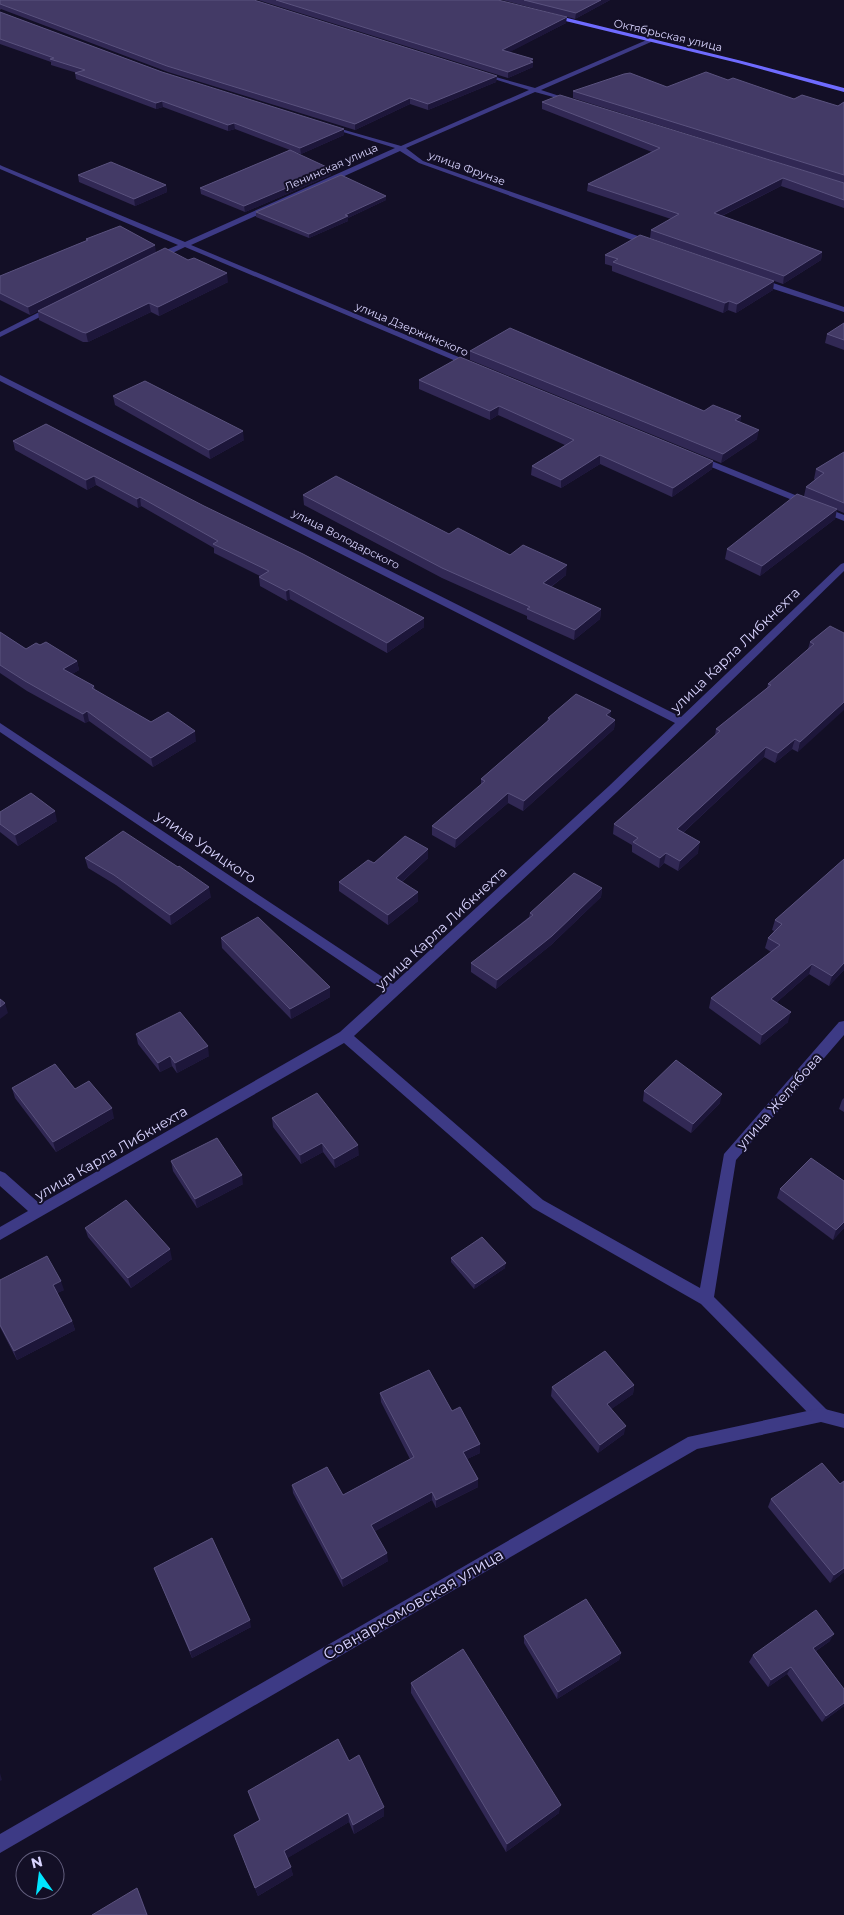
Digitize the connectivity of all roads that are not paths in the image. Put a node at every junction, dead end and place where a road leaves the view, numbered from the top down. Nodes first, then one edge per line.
1 (544, 14) edge
2 (649, 41) junction
3 (471, 70) edge
4 (536, 90) junction
5 (844, 90) edge
6 (582, 104) edge
7 (326, 125) edge
8 (401, 148) junction
9 (0, 167) edge
10 (181, 245) junction
11 (658, 246) edge
12 (147, 262) edge
13 (751, 278) edge
14 (60, 305) edge
15 (844, 310) edge
16 (0, 336) edge
17 (479, 369) edge
18 (0, 378) edge
19 (689, 455) edge
20 (844, 518) edge
21 (844, 566) edge
22 (682, 722) junction
23 (0, 727) edge
24 (394, 991) junction
25 (844, 1026) edge
26 (345, 1036) junction
27 (0, 1177) edge
28 (38, 1211) junction
29 (0, 1234) edge
30 (706, 1299) junction
31 (822, 1415) junction
32 (844, 1421) edge
33 (0, 1844) edge

1 - 2 main road, Октябрьская улица
2 - 4 street, Ленинская улица
2 - 5 main road, Октябрьская улица
3 - 4 street
4 - 6 street
4 - 8 street, Ленинская улица
7 - 8 street, улица Фрунзе
8 - 10 street, Ленинская улица
8 - 11 street, улица Фрунзе
9 - 10 street, улица Дзержинского
10 - 12 street, Ленинская улица
10 - 17 street, улица Дзержинского
13 - 15 street
14 - 16 street
18 - 22 street, улица Володарского
19 - 20 street
21 - 22 street, улица Карла Либкнехта
22 - 24 street, улица Карла Либкнехта
23 - 24 street, улица Урицкого
24 - 26 street, улица Карла Либкнехта
25 - 30 street, улица Желябова
26 - 28 street, улица Карла Либкнехта
26 - 30 street
27 - 28 street
28 - 29 street, улица Карла Либкнехта
30 - 31 street
31 - 32 street, Совнаркомовская улица
31 - 33 street, Совнаркомовская улица

